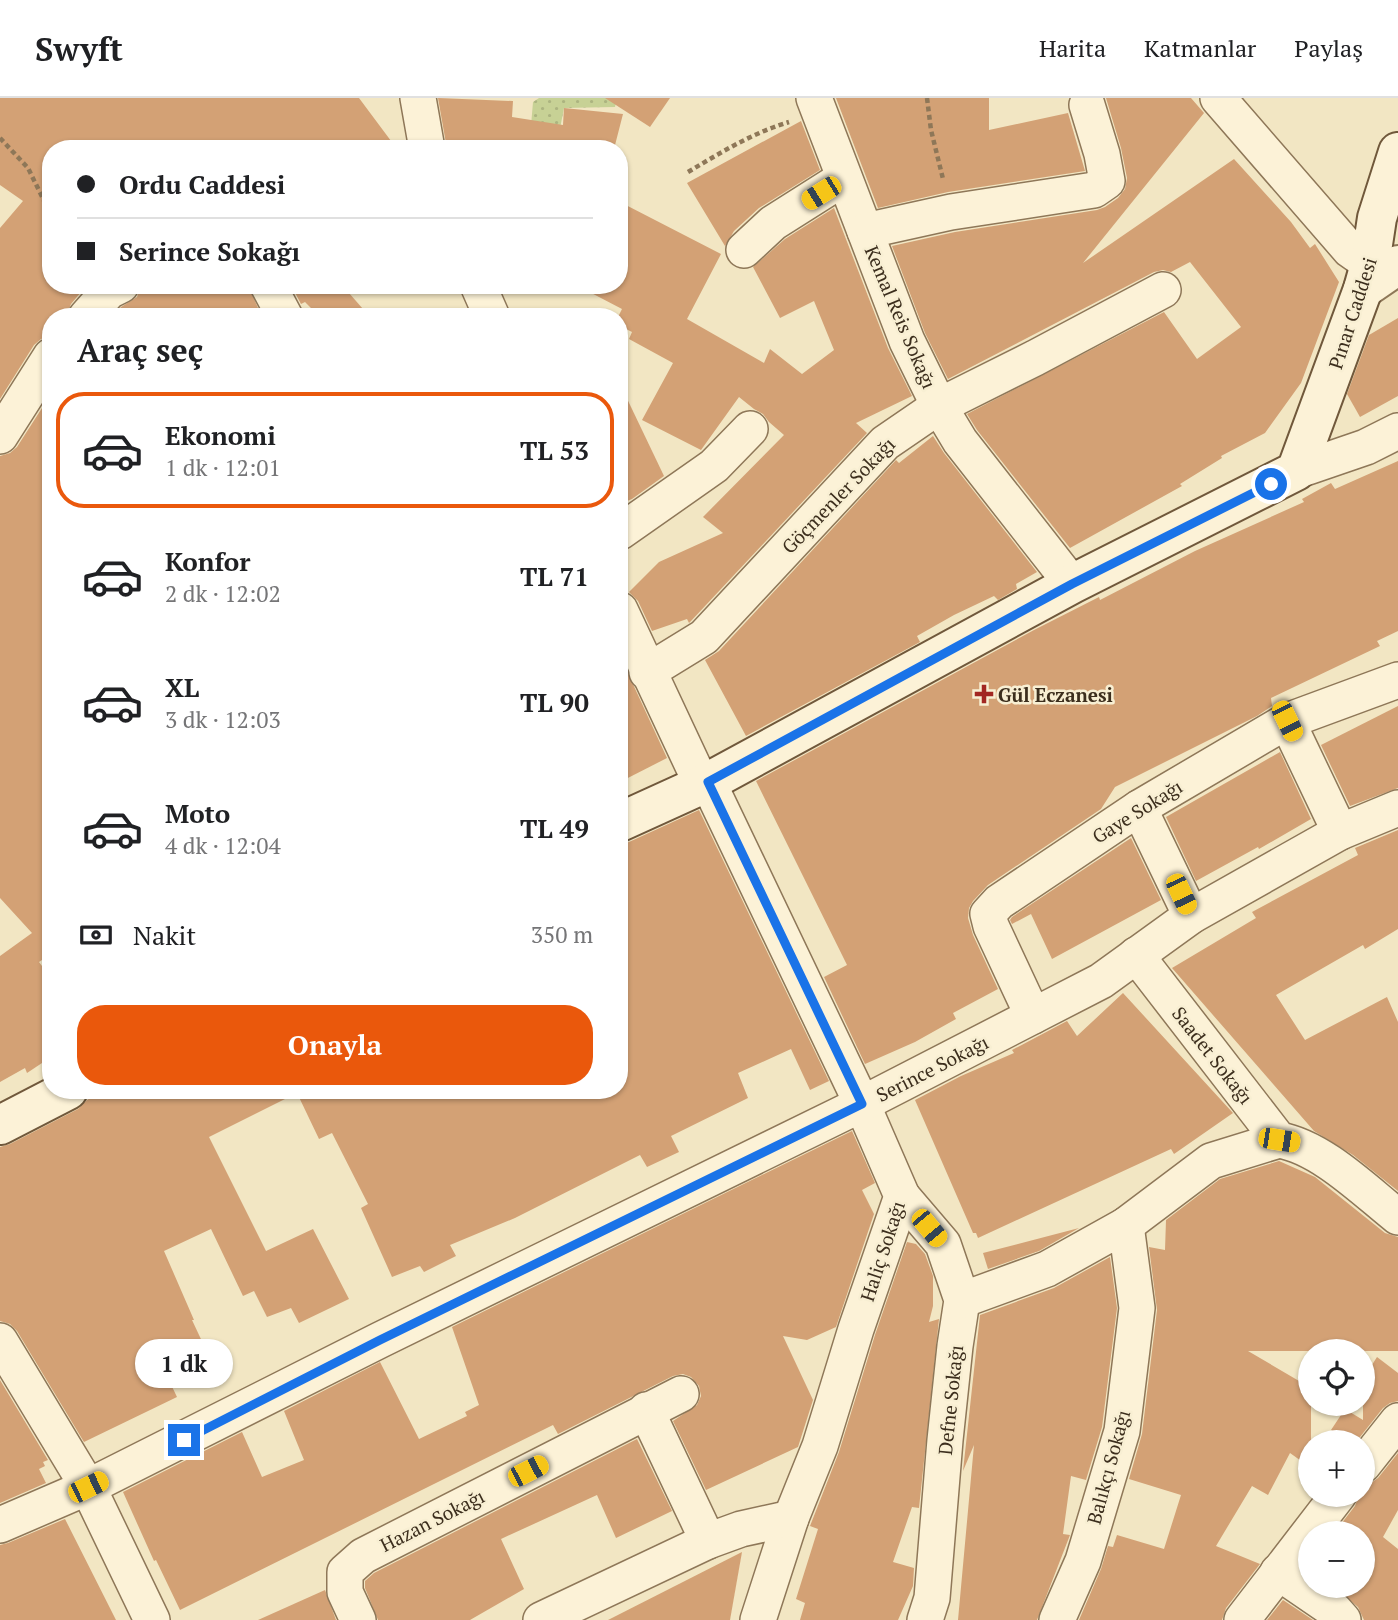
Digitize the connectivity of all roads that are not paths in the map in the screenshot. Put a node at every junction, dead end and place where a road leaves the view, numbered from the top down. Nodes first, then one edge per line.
1 (418, 98) edge
2 (1218, 98) edge
3 (1087, 105) dead end
4 (817, 106) edge
5 (425, 140) edge
6 (1398, 152) edge
7 (844, 178) junction
8 (864, 232) junction
9 (744, 250) dead end
10 (1377, 273) edge
11 (1163, 290) dead end
12 (106, 294) edge
13 (94, 308) edge
14 (42, 370) edge
15 (939, 406) junction
16 (750, 429) dead end
17 (1398, 431) edge
18 (0, 436) edge
19 (1296, 471) junction
20 (628, 526) edge
21 (1072, 584) junction
22 (628, 628) edge
23 (647, 672) junction
24 (1398, 680) edge
25 (1287, 721) junction
26 (705, 783) junction
27 (1139, 807) junction
28 (1398, 808) edge
29 (628, 818) edge
30 (1340, 832) junction
31 (1191, 916) junction
32 (1136, 956) junction
33 (1034, 1016) junction
34 (51, 1099) edge
35 (862, 1104) junction
36 (0, 1125) edge
37 (1279, 1140) junction
38 (902, 1196) junction
39 (1398, 1217) edge
40 (1126, 1225) junction
41 (962, 1300) junction
42 (0, 1342) edge
43 (681, 1394) dead end
44 (646, 1410) junction
45 (1398, 1421) edge
46 (1375, 1450) edge
47 (88, 1487) junction
48 (1329, 1507) edge
49 (791, 1518) junction
50 (0, 1525) edge
51 (708, 1541) junction
52 (1278, 1572) junction
53 (152, 1620) edge
54 (358, 1620) edge
55 (541, 1620) edge
56 (758, 1620) edge
57 (925, 1620) edge
58 (1057, 1620) edge
59 (1242, 1620) edge
60 (1343, 1620) edge

1 - 5 street
2 - 10 street
3 - 8 street
4 - 7 street, Kemal Reis Sokağı
6 - 10 main road, Pınar Caddesi
7 - 8 street, Kemal Reis Sokağı
7 - 9 street
8 - 15 street, Kemal Reis Sokağı
10 - 19 main road, Pınar Caddesi
11 - 15 street, Göçmenler Sokağı
12 - 13 street
14 - 18 street
15 - 21 street, Kemal Reis Sokağı
15 - 23 street, Göçmenler Sokağı
16 - 20 street
17 - 19 street
19 - 21 main road
21 - 26 main road
22 - 23 street, Haliç Sokağı
23 - 26 street, Haliç Sokağı
24 - 25 street, Gaye Sokağı
25 - 27 street, Gaye Sokağı
25 - 30 street
26 - 29 main road
26 - 35 street, Haliç Sokağı
27 - 31 street
27 - 33 street, Gaye Sokağı
28 - 30 street, Serince Sokağı
30 - 31 street, Serince Sokağı
31 - 32 street, Serince Sokağı
32 - 33 street, Serince Sokağı
32 - 37 street, Saadet Sokağı
33 - 35 street, Serince Sokağı
34 - 36 main road
35 - 38 street, Haliç Sokağı
35 - 47 street, Serince Sokağı
37 - 39 street
37 - 40 street
38 - 41 street, Defne Sokağı
38 - 49 street, Haliç Sokağı
40 - 41 street
40 - 58 street, Balıkçı Sokağı
41 - 57 street, Defne Sokağı
42 - 47 street
43 - 44 street, Hazan Sokağı
44 - 51 street
44 - 54 street, Hazan Sokağı
45 - 46 street
47 - 50 street, Serince Sokağı
47 - 53 street
48 - 52 street
49 - 51 street
49 - 56 street, Haliç Sokağı
51 - 55 street
52 - 59 street
52 - 60 street

